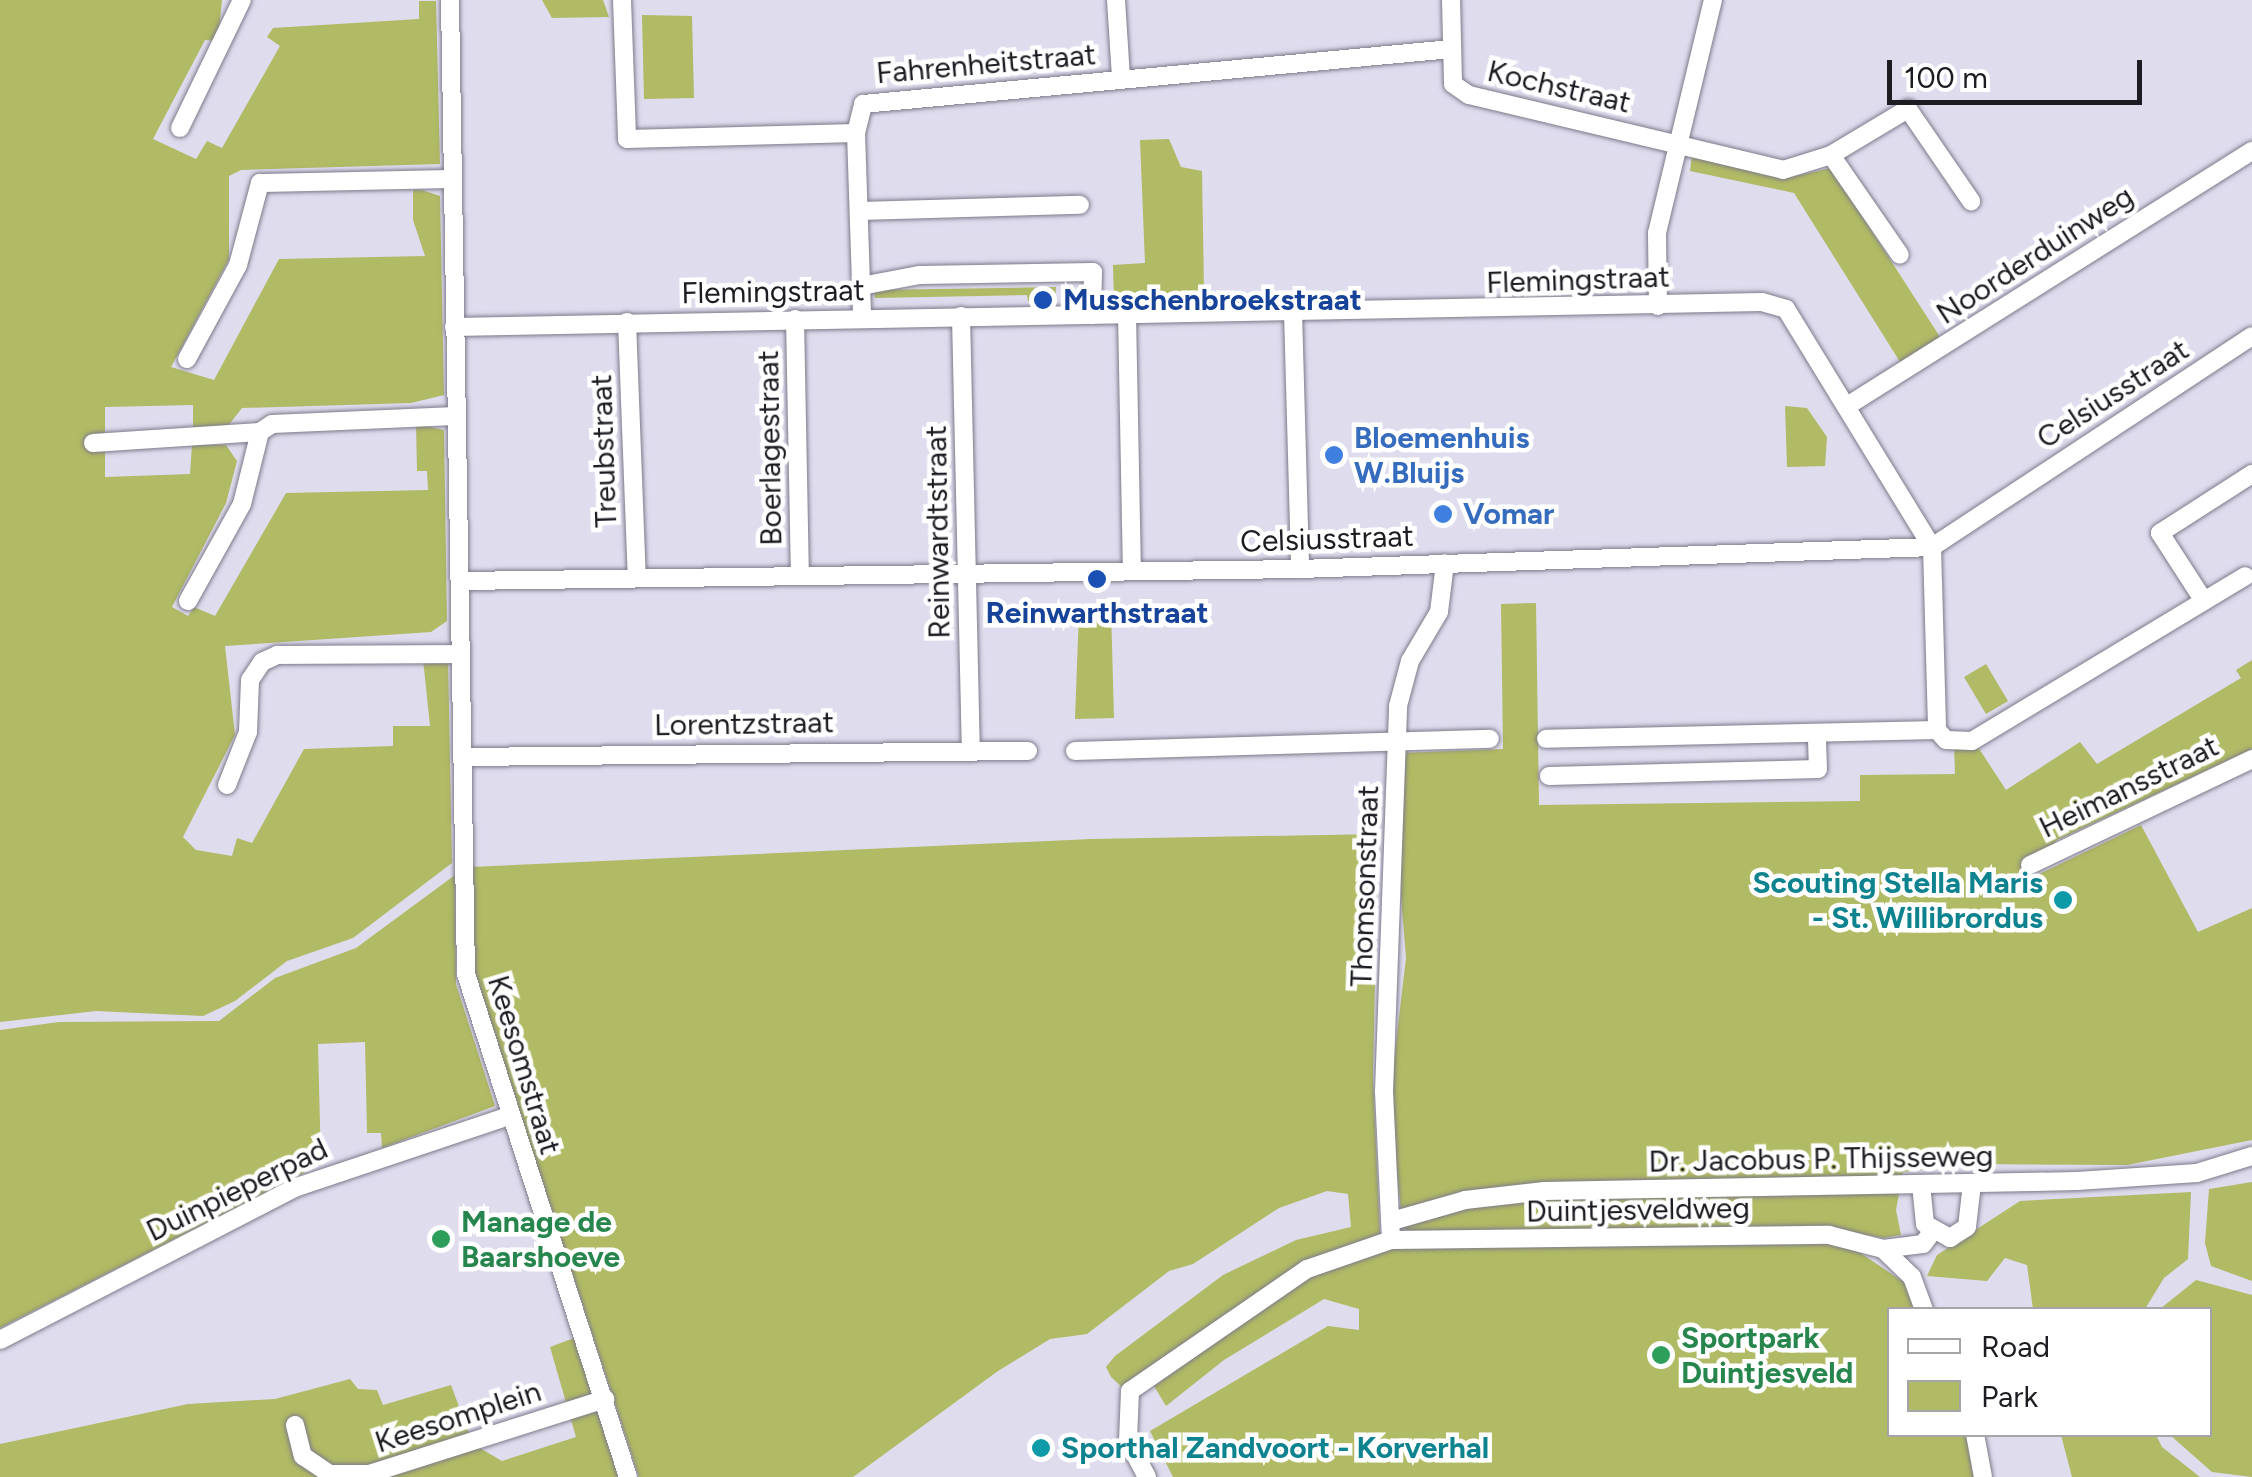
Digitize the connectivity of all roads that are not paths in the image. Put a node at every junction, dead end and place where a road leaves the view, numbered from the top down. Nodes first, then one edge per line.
1 (242, 0) edge
2 (450, 0) edge
3 (623, 0) edge
4 (1116, 0) edge
5 (1451, 0) edge
6 (1713, 0) edge
7 (1451, 49) junction
8 (1121, 78) junction
9 (180, 128) dead end
10 (856, 133) junction
11 (1678, 143) junction
12 (2252, 150) edge
13 (1831, 156) junction
14 (452, 179) junction
15 (1971, 200) dead end
16 (1080, 206) dead end
17 (860, 211) junction
18 (1900, 255) dead end
19 (861, 286) junction
20 (1658, 306) junction
21 (1293, 312) junction
22 (1127, 314) junction
23 (1092, 315) junction
24 (961, 316) junction
25 (862, 318) junction
26 (796, 320) junction
27 (627, 322) junction
28 (454, 327) junction
29 (2252, 336) edge
30 (188, 359) dead end
31 (1848, 406) junction
32 (455, 416) junction
33 (260, 432) junction
34 (92, 444) dead end
35 (2252, 474) edge
36 (1932, 547) junction
37 (1445, 563) junction
38 (1300, 569) junction
39 (965, 570) junction
40 (1132, 571) junction
41 (800, 576) junction
42 (2246, 576) dead end
43 (636, 578) junction
44 (460, 581) junction
45 (188, 601) dead end
46 (2204, 601) junction
47 (462, 654) junction
48 (1937, 730) junction
49 (1817, 734) junction
50 (1614, 737) junction
51 (1400, 739) junction
52 (1490, 739) dead end
53 (1546, 740) dead end
54 (971, 747) junction
55 (1075, 751) dead end
56 (1028, 752) dead end
57 (462, 757) junction
58 (2252, 758) edge
59 (1616, 774) junction
60 (1550, 776) dead end
61 (227, 785) dead end
62 (2030, 866) dead end
63 (510, 1116) junction
64 (2252, 1156) edge
65 (1921, 1184) junction
66 (1972, 1184) junction
67 (1392, 1231) junction
68 (1927, 1238) junction
69 (1883, 1248) junction
70 (1912, 1278) junction
71 (1923, 1307) edge
72 (0, 1340) edge
73 (605, 1399) junction
74 (295, 1425) dead end
75 (1976, 1437) edge
76 (628, 1477) edge
77 (1148, 1477) edge
78 (1983, 1477) edge

1 - 9 street
2 - 14 street, Keesomstraat
3 - 10 street
4 - 8 street
5 - 7 street, Kochstraat
6 - 11 street
7 - 8 street, Fahrenheitstraat
7 - 11 street, Kochstraat
8 - 10 street, Fahrenheitstraat
10 - 17 street
11 - 13 street
11 - 20 street
12 - 31 street, Noorderduinweg
13 - 15 street
13 - 18 street
14 - 28 street, Keesomstraat
14 - 30 street
16 - 17 street
17 - 19 street
19 - 23 street, Flemingstraat
19 - 25 street
20 - 21 street, Flemingstraat
20 - 31 street, Flemingstraat
21 - 22 street, Flemingstraat
21 - 38 street
22 - 23 street, Flemingstraat
22 - 40 street
23 - 24 street, Flemingstraat
24 - 25 street, Flemingstraat
24 - 39 street, Reinwardtstraat
25 - 26 street, Flemingstraat
26 - 27 street, Flemingstraat
26 - 41 street, Boerlagestraat
27 - 28 street, Flemingstraat
27 - 43 street, Treubstraat
28 - 32 street, Keesomstraat
29 - 36 street, Celsiusstraat
31 - 36 street, Flemingstraat
32 - 33 street
32 - 44 street, Keesomstraat
33 - 34 street
33 - 45 street
35 - 46 street
36 - 37 street, Celsiusstraat
36 - 48 street
37 - 38 street, Celsiusstraat
37 - 51 street, Thomsonstraat
38 - 40 street, Celsiusstraat
39 - 40 street, Celsiusstraat
39 - 41 street, Celsiusstraat
39 - 54 street, Reinwardtstraat
41 - 43 street, Celsiusstraat
42 - 46 street
43 - 44 street, Celsiusstraat
44 - 47 street, Keesomstraat
46 - 48 street
47 - 57 street, Keesomstraat
47 - 61 street
48 - 49 street
49 - 50 street
49 - 59 street
50 - 53 street
50 - 59 street
51 - 52 street
51 - 55 street
51 - 67 street, Thomsonstraat
54 - 56 street, Lorentzstraat
54 - 57 street, Lorentzstraat
57 - 63 street, Keesomstraat
58 - 62 street, Heimansstraat
59 - 60 street
63 - 72 street, Duinpieperpad
63 - 73 street, Keesomstraat
64 - 66 street, Dr. Jacobus P. Thijsseweg
65 - 66 street, Dr. Jacobus P. Thijsseweg
65 - 67 street, Dr. Jacobus P. Thijsseweg
65 - 68 street
66 - 68 street, Duintjesveldweg
67 - 69 street, Duintjesveldweg
67 - 77 street, Duintjesveldweg
68 - 69 street, Duintjesveldweg
68 - 70 street
69 - 70 street
70 - 71 street
73 - 74 street, Keesomplein
73 - 76 street, Keesomstraat
75 - 78 street

